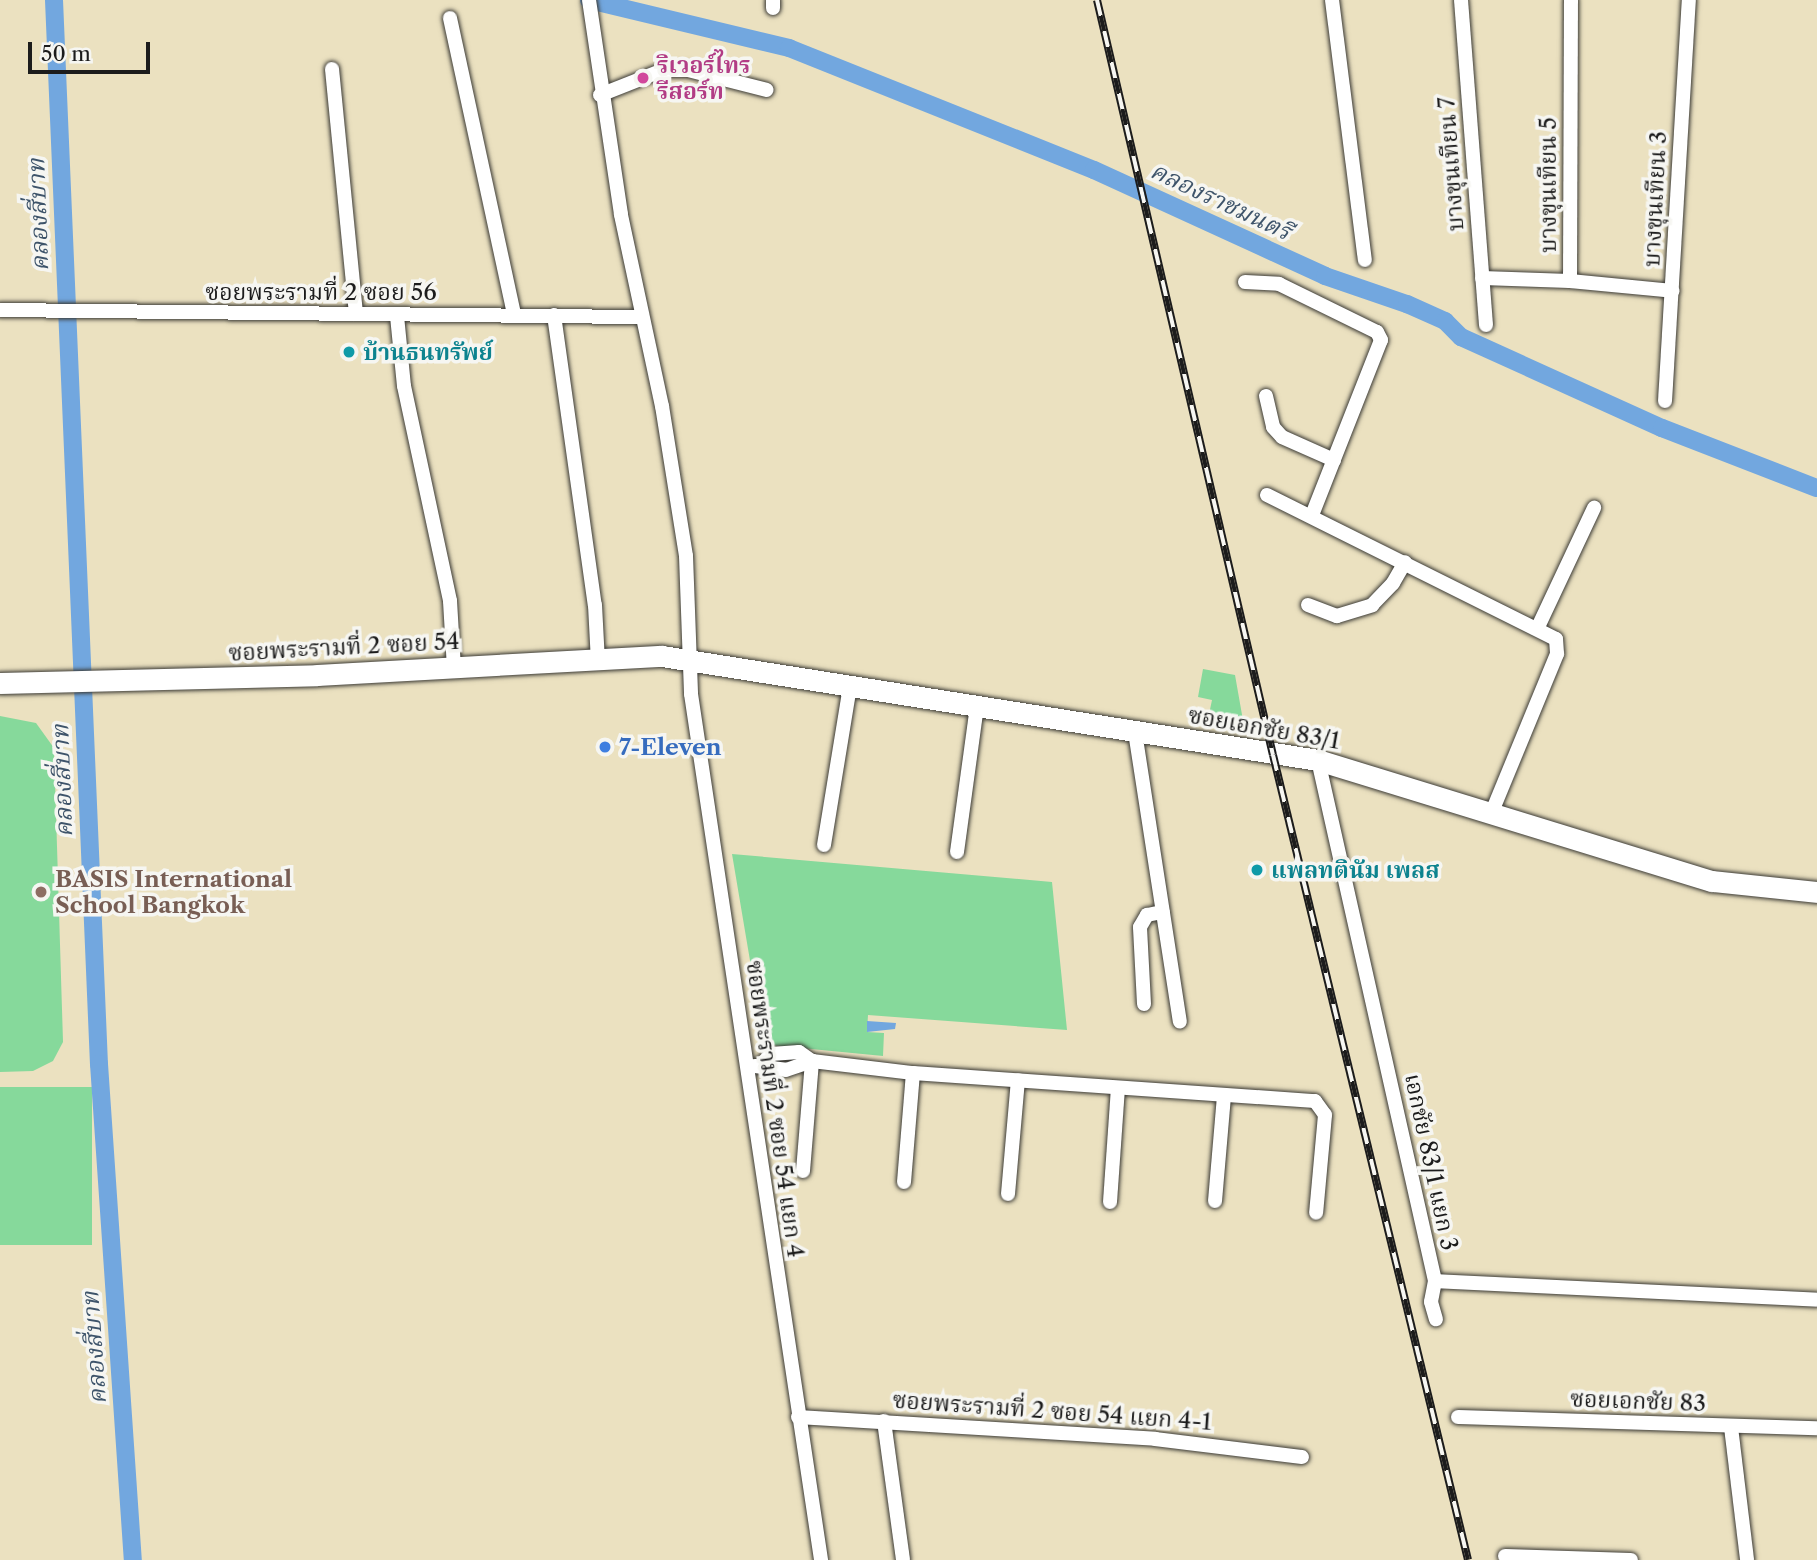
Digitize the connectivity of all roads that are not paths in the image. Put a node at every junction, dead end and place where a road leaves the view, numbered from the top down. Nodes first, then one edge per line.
1 (589, 0) edge
2 (1332, 0) edge
3 (1461, 0) edge
4 (1571, 0) edge
5 (1689, 0) edge
6 (450, 18) dead end
7 (332, 69) dead end
8 (767, 90) dead end
9 (600, 95) junction
10 (1365, 260) dead end
11 (1482, 278) junction
12 (1570, 281) junction
13 (1245, 282) dead end
14 (1673, 291) junction
15 (0, 310) edge
16 (356, 314) junction
17 (514, 314) junction
18 (554, 315) junction
19 (397, 316) junction
20 (641, 317) junction
21 (1486, 325) dead end
22 (1266, 396) dead end
23 (1665, 401) dead end
24 (1334, 460) junction
25 (1267, 495) dead end
26 (1594, 508) dead end
27 (1312, 515) junction
28 (1405, 562) junction
29 (1308, 605) dead end
30 (1538, 626) junction
31 (598, 662) junction
32 (690, 664) junction
33 (454, 668) junction
34 (0, 683) edge
35 (850, 687) junction
36 (977, 706) junction
37 (1135, 732) junction
38 (1318, 760) junction
39 (1492, 812) junction
40 (824, 845) dead end
41 (957, 852) dead end
42 (1817, 892) edge
43 (1164, 912) junction
44 (1144, 1003) dead end
45 (1180, 1022) dead end
46 (813, 1061) junction
47 (755, 1066) junction
48 (913, 1073) junction
49 (1018, 1080) junction
50 (1118, 1088) junction
51 (1224, 1095) junction
52 (803, 1171) dead end
53 (904, 1182) dead end
54 (1008, 1194) dead end
55 (1215, 1201) dead end
56 (1110, 1202) dead end
57 (1316, 1213) dead end
58 (1435, 1282) junction
59 (1817, 1300) edge
60 (1436, 1319) dead end
61 (798, 1417) junction
62 (1458, 1417) dead end
63 (884, 1421) junction
64 (1731, 1426) junction
65 (1817, 1428) edge
66 (1302, 1457) dead end
67 (1505, 1556) dead end
68 (821, 1560) edge
69 (903, 1560) edge
70 (1631, 1560) edge
71 (1747, 1560) edge

1 - 9 street, ซอยพระรามที่ 2 ซอย 54 แยก 4
2 - 10 street
3 - 11 street, บางขุนเทียน 7
4 - 12 street, บางขุนเทียน 5
5 - 14 street, บางขุนเทียน 3
6 - 17 street
7 - 16 street
8 - 9 street
9 - 20 street, ซอยพระรามที่ 2 ซอย 54 แยก 4
11 - 12 street, บางขุนเทียน 5
11 - 21 street, บางขุนเทียน 7
12 - 14 street
13 - 24 street
14 - 23 street, บางขุนเทียน 3
15 - 16 street, ซอยพระรามที่ 2 ซอย 56
16 - 19 street, ซอยพระรามที่ 2 ซอย 56
17 - 18 street, ซอยพระรามที่ 2 ซอย 56
17 - 19 street, ซอยพระรามที่ 2 ซอย 56
18 - 20 street, ซอยพระรามที่ 2 ซอย 56
18 - 31 street
19 - 33 street
20 - 32 street, ซอยพระรามที่ 2 ซอย 54 แยก 4
22 - 24 street
24 - 27 street
25 - 27 street
26 - 30 street
27 - 28 street
28 - 29 street
28 - 30 street
30 - 39 street
31 - 32 street, ซอยพระรามที่ 2 ซอย 54
31 - 33 street, ซอยพระรามที่ 2 ซอย 54
32 - 35 street, ซอยเอกชัย 83/1
32 - 47 street, ซอยพระรามที่ 2 ซอย 54 แยก 4
33 - 34 street, ซอยพระรามที่ 2 ซอย 54
35 - 36 street, ซอยเอกชัย 83/1
35 - 40 street
36 - 37 street, ซอยเอกชัย 83/1
36 - 41 street
37 - 38 street, ซอยเอกชัย 83/1
37 - 43 street
38 - 39 street, ซอยเอกชัย 83/1
38 - 58 street, เอกชัย 83/1 แยก 3
39 - 42 street, ซอยเอกชัย 83/1
43 - 44 street
43 - 45 street
46 - 47 street
46 - 48 street
46 - 52 street
47 - 61 street, ซอยพระรามที่ 2 ซอย 54 แยก 4
48 - 49 street
48 - 53 street
49 - 50 street
49 - 54 street
50 - 51 street
50 - 56 street
51 - 55 street
51 - 57 street
58 - 59 street, เอกชัย 83/1 แยก 3
58 - 60 street
61 - 63 street, ซอยพระรามที่ 2 ซอย 54 แยก 4-1
61 - 68 street, ซอยพระรามที่ 2 ซอย 54 แยก 4
62 - 64 street, ซอยเอกชัย 83
63 - 66 street, ซอยพระรามที่ 2 ซอย 54 แยก 4-1
63 - 69 street
64 - 65 street, ซอยเอกชัย 83
64 - 71 street
67 - 70 street

